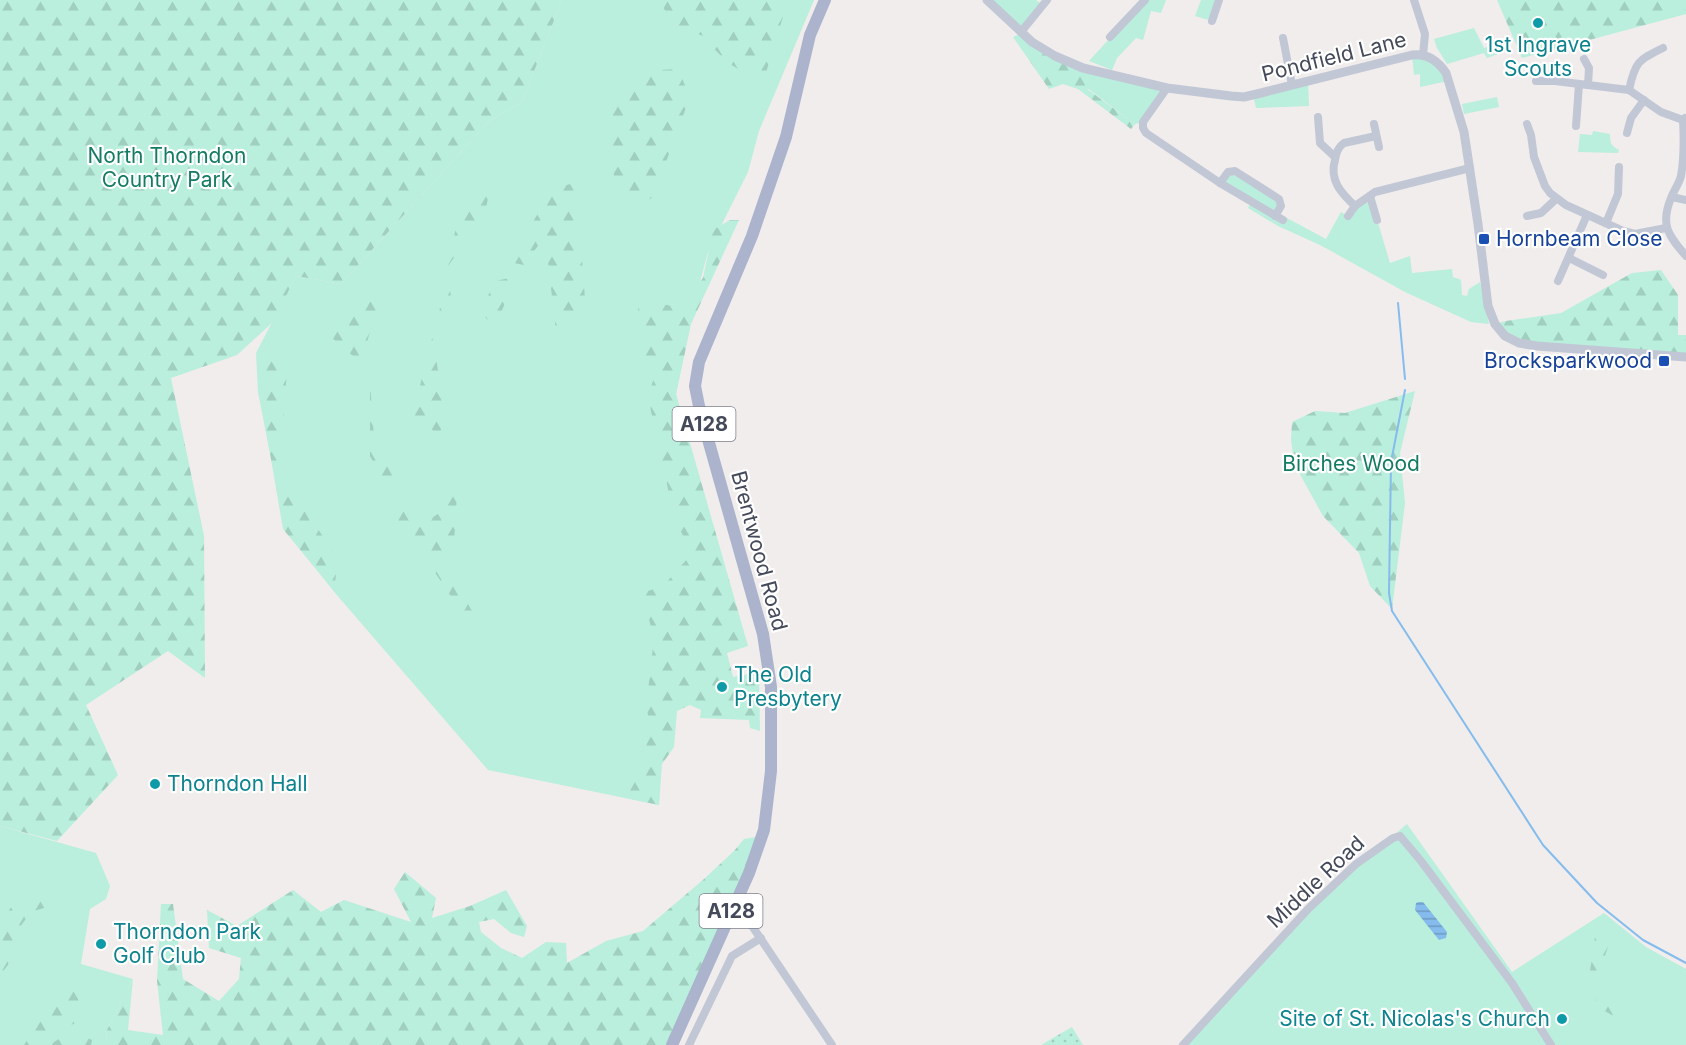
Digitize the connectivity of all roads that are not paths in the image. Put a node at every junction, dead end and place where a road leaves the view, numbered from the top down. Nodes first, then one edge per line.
1 (825, 0) edge
2 (987, 0) edge
3 (1144, 0) edge
4 (1219, 0) edge
5 (1414, 0) edge
6 (1042, 2) edge
7 (1212, 21) dead end
8 (1021, 32) junction
9 (1110, 37) dead end
10 (1283, 38) dead end
11 (1663, 48) dead end
12 (1423, 55) junction
13 (1584, 59) dead end
14 (1536, 81) dead end
15 (1579, 84) junction
16 (1292, 85) junction
17 (1588, 85) junction
18 (1167, 88) junction
19 (1629, 90) junction
20 (1644, 100) junction
21 (1318, 117) dead end
22 (1685, 118) edge
23 (1374, 124) dead end
24 (1527, 124) dead end
25 (1576, 126) dead end
26 (1627, 133) dead end
27 (1376, 136) junction
28 (1379, 147) dead end
29 (1335, 157) junction
30 (1619, 167) dead end
31 (1470, 168) junction
32 (1220, 183) junction
33 (1370, 196) junction
34 (1672, 197) junction
35 (1556, 199) junction
36 (1686, 200) edge
37 (1355, 206) junction
38 (1587, 215) junction
39 (1348, 216) dead end
40 (1527, 216) dead end
41 (1377, 220) dead end
42 (1606, 223) junction
43 (1666, 228) junction
44 (1686, 256) edge
45 (1569, 258) junction
46 (1603, 275) dead end
47 (1558, 281) dead end
48 (1686, 357) edge
49 (736, 902) junction
50 (761, 938) junction
51 (827, 1043) edge
52 (672, 1045) edge
53 (689, 1045) edge
54 (1183, 1045) edge
55 (1551, 1045) edge

1 - 49 main road, Brentwood Road / A128
2 - 8 street, Pondfield Lane
3 - 9 street
4 - 7 street
5 - 12 street
6 - 8 street
8 - 18 street, Pondfield Lane
10 - 16 street
11 - 19 street
12 - 16 street, Pondfield Lane
12 - 31 street, Pondfield Lane
13 - 17 street
14 - 15 street
15 - 17 street
15 - 25 street
16 - 18 street, Pondfield Lane
17 - 19 street
18 - 32 street
19 - 20 street
20 - 22 street
20 - 26 street
21 - 29 street
22 - 34 street
23 - 27 street
24 - 35 street
27 - 28 street
27 - 29 street
29 - 37 street
30 - 42 street
31 - 33 street
31 - 48 street, Pondfield Lane
32 - 32 street
33 - 37 street
33 - 41 street
34 - 36 street
34 - 43 street
35 - 38 street
35 - 40 street
37 - 39 street
38 - 42 street
38 - 45 street
42 - 43 street
43 - 44 street
45 - 46 street
45 - 47 street
49 - 50 street
49 - 52 main road, Brentwood Road / A128
50 - 51 street
50 - 53 street
54 - 55 street, Middle Road

